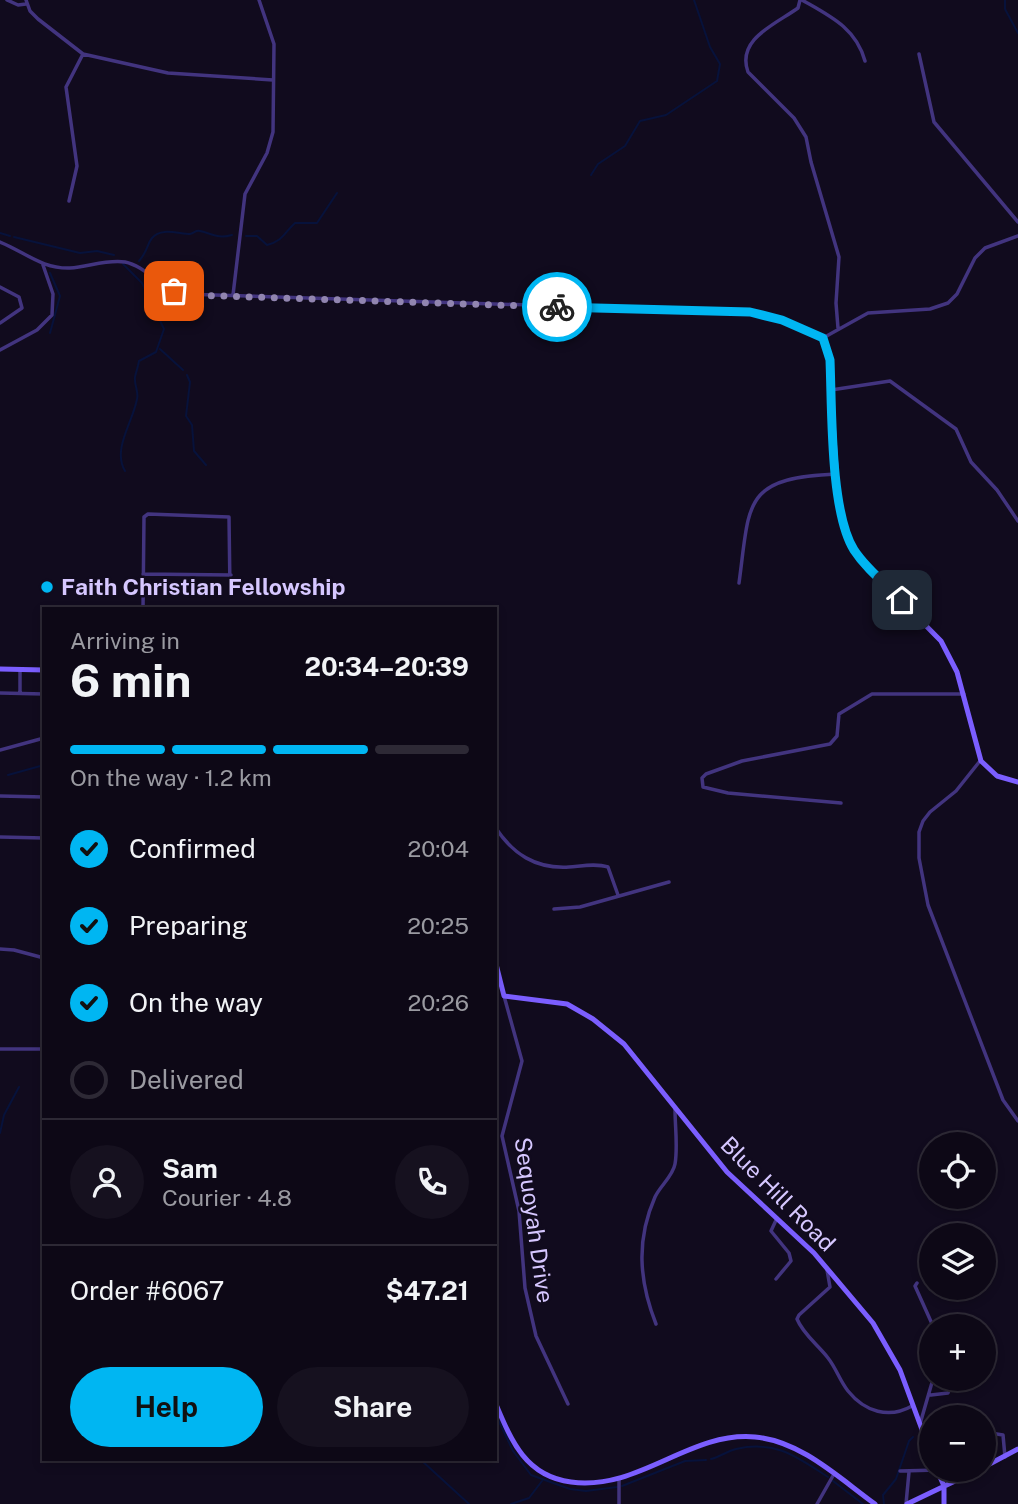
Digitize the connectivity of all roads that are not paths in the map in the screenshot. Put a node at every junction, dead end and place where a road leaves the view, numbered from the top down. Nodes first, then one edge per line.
1 (7, 0) edge
2 (259, 0) edge
3 (801, 0) edge
4 (26, 2) edge
5 (83, 54) junction
6 (919, 54) dead end
7 (865, 61) dead end
8 (273, 80) junction
9 (69, 201) dead end
10 (1018, 222) edge
11 (1018, 236) edge
12 (0, 242) edge
13 (43, 265) junction
14 (0, 287) edge
15 (233, 295) junction
16 (0, 323) edge
17 (838, 329) junction
18 (823, 338) junction
19 (0, 350) edge
20 (831, 390) junction
21 (836, 474) junction
22 (1018, 521) edge
23 (143, 574) junction
24 (230, 575) junction
25 (739, 583) dead end
26 (230, 591) dead end
27 (143, 607) edge
28 (0, 669) edge
29 (20, 670) junction
30 (42, 670) edge
31 (0, 693) edge
32 (20, 693) junction
33 (42, 694) edge
34 (964, 694) junction
35 (42, 739) edge
36 (0, 750) edge
37 (981, 760) junction
38 (1018, 782) edge
39 (0, 796) edge
40 (42, 797) edge
41 (841, 803) dead end
42 (497, 830) edge
43 (0, 837) edge
44 (42, 838) edge
45 (669, 882) dead end
46 (618, 895) junction
47 (555, 909) dead end
48 (0, 949) edge
49 (42, 957) edge
50 (498, 990) edge
51 (504, 996) junction
52 (0, 1049) edge
53 (42, 1049) edge
54 (675, 1108) junction
55 (1018, 1121) edge
56 (777, 1218) junction
57 (827, 1268) junction
58 (776, 1279) dead end
59 (917, 1283) dead end
60 (830, 1287) junction
61 (845, 1288) junction
62 (928, 1314) edge
63 (656, 1324) dead end
64 (931, 1391) edge
65 (949, 1391) edge
66 (930, 1395) junction
67 (568, 1404) dead end
68 (927, 1405) edge
69 (497, 1406) edge
70 (912, 1406) junction
71 (919, 1424) edge
72 (996, 1434) edge
73 (1018, 1449) edge
74 (1005, 1457) junction
75 (996, 1461) edge
76 (900, 1471) dead end
77 (919, 1471) edge
78 (909, 1472) junction
79 (834, 1474) junction
80 (619, 1480) junction
81 (942, 1482) edge
82 (953, 1482) edge
83 (944, 1486) junction
84 (619, 1504) edge
85 (817, 1504) edge
86 (875, 1504) edge
87 (907, 1504) edge
88 (944, 1504) edge

1 - 4 street
2 - 8 street
3 - 7 street
3 - 17 street
4 - 5 street
5 - 8 street
5 - 9 street
6 - 10 street
8 - 15 street
11 - 17 street
12 - 13 street
13 - 15 street
13 - 19 street
14 - 16 street
15 - 18 street
17 - 18 street
18 - 20 street
20 - 21 street
20 - 22 street
21 - 25 street
21 - 34 street
23 - 24 street
23 - 24 street
23 - 27 street
24 - 26 street
28 - 29 street
29 - 30 street
29 - 32 street
31 - 32 street
32 - 33 street
34 - 37 street
34 - 41 street
35 - 36 street
37 - 38 street
37 - 55 street
39 - 40 street
42 - 46 street
43 - 44 street
45 - 46 street
46 - 47 street
48 - 49 street
50 - 51 street
51 - 54 street, Blue Hill Road
51 - 67 street, Sequoyah Drive
52 - 53 street
54 - 56 street, Blue Hill Road
54 - 63 street
56 - 57 street, Blue Hill Road
56 - 58 street
57 - 60 street
57 - 61 street, Blue Hill Road
59 - 62 street
60 - 61 street
60 - 70 street
61 - 70 street, Blue Hill Road
64 - 66 street
65 - 66 street
66 - 68 street
69 - 80 street
70 - 71 street, Blue Hill Road
72 - 74 street
73 - 74 street
74 - 75 street
76 - 78 street
77 - 78 street
78 - 87 street
79 - 80 street
79 - 85 street
79 - 86 street
80 - 84 street
81 - 83 street
82 - 83 street
83 - 87 street
83 - 88 street

